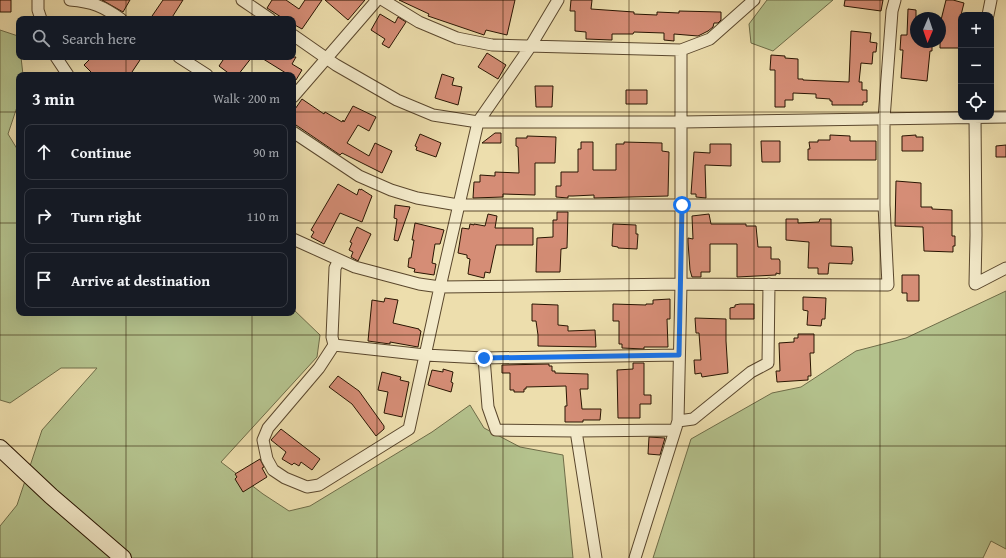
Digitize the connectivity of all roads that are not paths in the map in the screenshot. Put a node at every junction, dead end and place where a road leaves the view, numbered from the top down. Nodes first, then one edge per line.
1 (38, 0) edge
2 (70, 0) edge
3 (242, 0) edge
4 (377, 0) edge
5 (383, 0) edge
6 (558, 0) edge
7 (754, 0) edge
8 (895, 0) edge
9 (992, 0) edge
10 (989, 12) edge
11 (40, 16) edge
12 (116, 16) edge
13 (266, 16) edge
14 (296, 37) edge
15 (530, 46) junction
16 (681, 50) junction
17 (326, 58) junction
18 (58, 60) edge
19 (184, 60) edge
20 (66, 72) edge
21 (202, 72) edge
22 (296, 93) edge
23 (958, 117) edge
24 (994, 117) edge
25 (1006, 117) edge
26 (884, 119) junction
27 (975, 120) edge
28 (478, 122) junction
29 (682, 122) junction
30 (296, 134) edge
31 (458, 205) junction
32 (682, 205) junction
33 (884, 205) junction
34 (296, 240) edge
35 (339, 260) junction
36 (1006, 268) edge
37 (681, 284) junction
38 (769, 284) junction
39 (440, 287) junction
40 (334, 345) junction
41 (425, 355) junction
42 (679, 355) junction
43 (484, 358) junction
44 (676, 425) junction
45 (576, 432) junction
46 (0, 448) edge
47 (123, 558) edge
48 (596, 558) edge
49 (635, 558) edge

1 - 11 street
2 - 12 street
3 - 13 street
4 - 17 street
5 - 15 street
6 - 15 street
7 - 16 street
8 - 26 street
9 - 10 street
14 - 17 street
15 - 16 street
15 - 28 street
16 - 29 street
17 - 22 street
17 - 28 street
18 - 20 street
19 - 21 street
23 - 26 street
24 - 25 street
26 - 29 street
26 - 33 street
27 - 36 street
28 - 29 street
28 - 31 street
29 - 32 street
30 - 31 street
31 - 32 street
31 - 39 street
32 - 33 street
32 - 37 street
33 - 38 street
34 - 35 street
35 - 39 street
35 - 40 street
37 - 38 street
37 - 39 street
37 - 42 street
38 - 44 street
39 - 41 street
40 - 41 street
40 - 41 street
41 - 43 street
42 - 43 street
42 - 44 street
43 - 45 street
44 - 45 street
44 - 49 street
45 - 48 street
46 - 47 street

